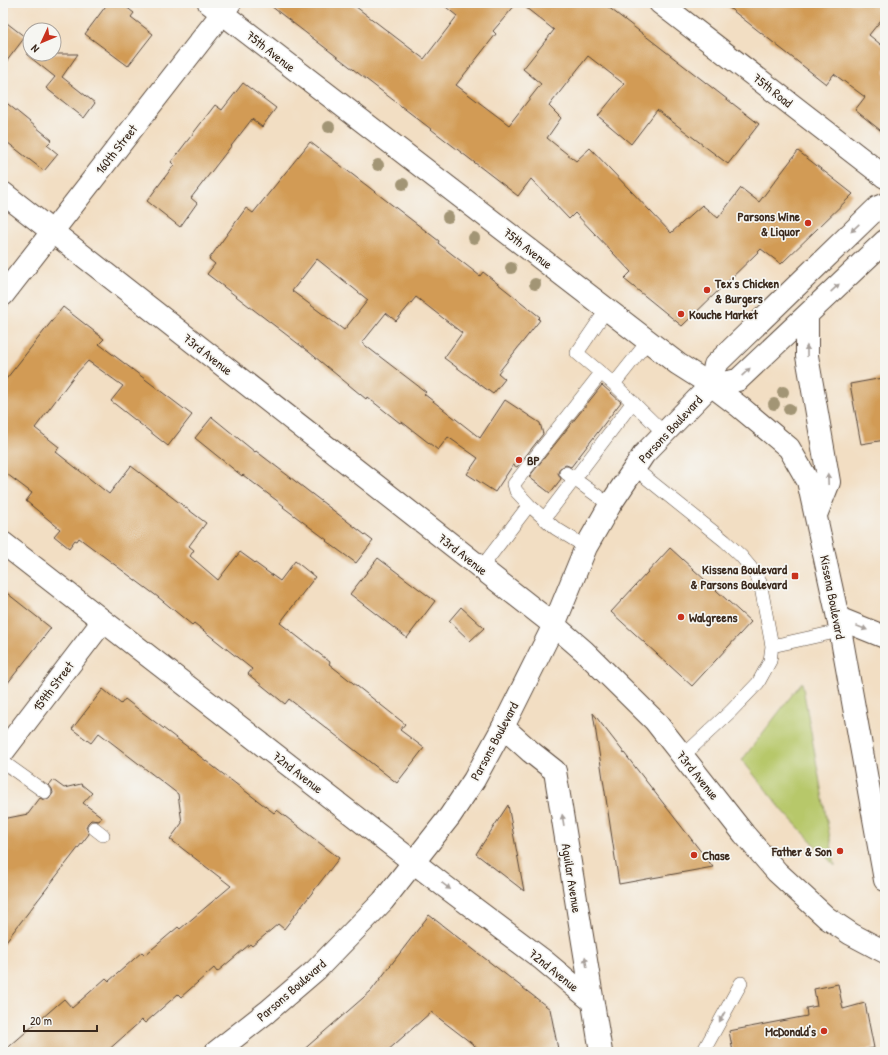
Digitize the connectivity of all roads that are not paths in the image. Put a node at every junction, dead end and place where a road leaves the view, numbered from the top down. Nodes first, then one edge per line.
1 (660, 3) edge
2 (220, 6) edge
3 (885, 177) edge
4 (3, 193) edge
5 (885, 204) edge
6 (52, 231) junction
7 (885, 241) edge
8 (3, 295) edge
9 (607, 309) junction
10 (807, 315) junction
11 (648, 341) junction
12 (601, 373) junction
13 (614, 384) junction
14 (711, 385) junction
15 (633, 402) junction
16 (664, 434) junction
17 (634, 468) junction
18 (570, 476) junction
19 (529, 505) junction
20 (610, 505) junction
21 (816, 515) junction
22 (544, 519) junction
23 (3, 543) edge
24 (586, 548) junction
25 (481, 568) junction
26 (103, 621) junction
27 (554, 625) junction
28 (839, 625) junction
29 (885, 637) edge
30 (772, 646) junction
31 (503, 727) junction
32 (3, 752) edge
33 (683, 756) junction
34 (3, 762) edge
35 (44, 792) dead end
36 (415, 862) junction
37 (885, 880) edge
38 (885, 952) edge
39 (741, 983) dead end
40 (592, 1001) junction
41 (216, 1052) edge
42 (601, 1052) edge
43 (703, 1052) edge

1 - 3 street, 75th Road
2 - 6 street, 160th Street
2 - 9 street, 75th Avenue
4 - 6 street, 73rd Avenue
5 -> 14 street, Parsons Boulevard
6 - 8 street, 160th Street
6 - 25 street, 73rd Avenue
10 -> 7 street, Parsons Boulevard
9 - 11 street, 75th Avenue
9 - 12 lane
14 -> 10 street, Parsons Boulevard
21 -> 10 street
11 - 13 lane
11 - 14 street, 75th Avenue
12 - 13 lane
12 - 19 lane
13 - 15 lane
14 - 16 street, Parsons Boulevard
14 - 21 street, 75th Avenue
15 - 16 lane
15 - 18 lane
16 - 17 street, Parsons Boulevard
17 - 20 street, Parsons Boulevard
17 - 30 lane
18 - 20 lane
18 - 22 lane
19 - 22 lane
19 - 25 lane
20 - 24 street, Parsons Boulevard
21 - 28 street, Kissena Boulevard
22 - 24 lane
23 - 26 street, 72nd Avenue
24 - 27 street, Parsons Boulevard
25 - 27 street, 73rd Avenue
26 - 32 street, 159th Street
26 - 36 street, 72nd Avenue
27 - 31 street, Parsons Boulevard
27 - 33 street, 73rd Avenue
28 -> 29 street
28 - 30 lane
28 - 37 street, Kissena Boulevard
30 - 33 lane
31 - 36 street, Parsons Boulevard
40 -> 31 street, Aguilar Avenue
33 - 38 street, 73rd Avenue
34 - 35 lane
36 -> 40 street, 72nd Avenue
36 - 41 street, Parsons Boulevard
39 -> 43 lane
40 - 42 street, Aguilar Avenue

